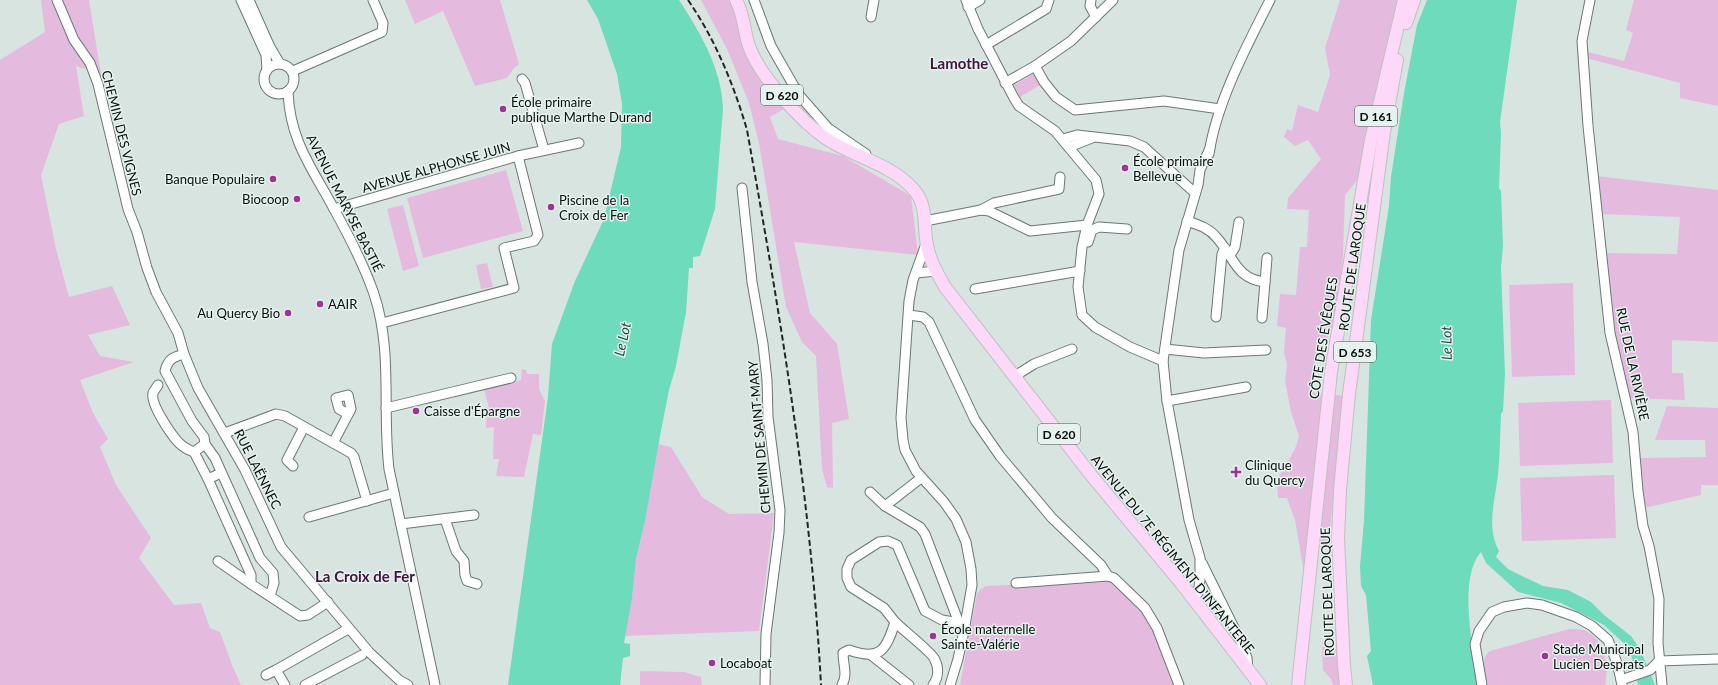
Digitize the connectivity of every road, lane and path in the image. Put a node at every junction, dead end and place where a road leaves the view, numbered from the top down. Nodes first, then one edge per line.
1 (57, 0) edge
2 (240, 0) edge
3 (248, 0) edge
4 (373, 0) edge
5 (736, 0) edge
6 (754, 0) edge
7 (874, 0) edge
8 (980, 0) edge
9 (1049, 0) edge
10 (1091, 0) edge
11 (1113, 0) edge
12 (1270, 0) edge
13 (1404, 0) edge
14 (1410, 0) edge
15 (1414, 0) edge
16 (1590, 0) edge
17 (967, 3) edge
18 (871, 17) dead end
19 (1096, 17) junction
20 (1406, 23) junction
21 (986, 45) junction
22 (280, 64) junction
23 (1035, 66) junction
24 (267, 70) junction
25 (293, 72) junction
26 (522, 79) dead end
27 (1005, 83) junction
28 (284, 93) junction
29 (1220, 109) junction
30 (1093, 137) junction
31 (1063, 139) junction
32 (1084, 141) junction
33 (579, 144) dead end
34 (1069, 147) junction
35 (544, 150) junction
36 (518, 156) junction
37 (1076, 156) junction
38 (865, 159) junction
39 (1060, 177) dead end
40 (742, 188) dead end
41 (1197, 189) junction
42 (334, 209) junction
43 (981, 210) junction
44 (925, 221) junction
45 (1187, 221) junction
46 (1238, 222) dead end
47 (1087, 224) junction
48 (1127, 230) dead end
49 (137, 232) joint
50 (926, 244) junction
51 (1083, 244) junction
52 (1228, 251) junction
53 (1267, 258) dead end
54 (934, 268) junction
55 (1080, 271) junction
56 (916, 273) junction
57 (1265, 282) junction
58 (975, 289) dead end
59 (909, 315) junction
60 (1216, 317) dead end
61 (1262, 318) dead end
62 (382, 323) junction
63 (1072, 349) dead end
64 (1165, 349) junction
65 (1266, 350) dead end
66 (184, 354) junction
67 (1163, 361) junction
68 (1014, 376) junction
69 (511, 378) dead end
70 (158, 385) dead end
71 (1246, 387) dead end
72 (1167, 401) junction
73 (386, 408) junction
74 (348, 414) dead end
75 (304, 427) junction
76 (225, 433) junction
77 (333, 443) junction
78 (205, 444) junction
79 (194, 452) junction
80 (293, 466) dead end
81 (221, 473) junction
82 (921, 478) junction
83 (208, 479) junction
84 (870, 492) dead end
85 (394, 493) junction
86 (367, 501) junction
87 (885, 506) junction
88 (474, 515) dead end
89 (309, 517) dead end
90 (445, 519) junction
91 (401, 524) junction
92 (1200, 558) junction
93 (218, 561) dead end
94 (1108, 576) junction
95 (1210, 578) junction
96 (1200, 580) junction
97 (1016, 583) dead end
98 (251, 584) junction
99 (478, 584) dead end
100 (270, 596) junction
101 (1193, 598) junction
102 (328, 602) junction
103 (894, 622) junction
104 (962, 623) junction
105 (348, 629) junction
106 (362, 655) dead end
107 (871, 655) junction
108 (1718, 659) edge
109 (1660, 661) junction
110 (1248, 669) junction
111 (276, 670) junction
112 (266, 675) dead end
113 (396, 683) edge
114 (1622, 683) edge
115 (1260, 684) edge
116 (285, 685) edge
117 (305, 685) edge
118 (408, 685) edge
119 (434, 685) edge
120 (765, 685) edge
121 (842, 685) edge
122 (909, 685) edge
123 (933, 685) edge
124 (950, 685) edge
125 (1179, 685) edge
126 (1298, 685) edge
127 (1346, 685) edge
128 (1482, 685) edge
129 (1662, 685) edge

1 - 49 street, CHEMIN DES VIGNES
2 - 24 street, AVENUE MARYSE BASTIÉ
3 - 22 street
4 - 25 street
5 - 38 main road, D 620
6 - 38 street
7 - 18 street
8 - 17 street
9 - 21 street
10 - 19 street
11 - 19 street
12 - 29 street
13 - 126 main road, CÔTE DES ÉVÊQUES / D 161
14 - 20 main road, ROUTE DE LAROQUE / D 653
15 - 20 main road, ROUTE DE LAROQUE / D 653
16 - 109 street, RUE DE LA RIVIÈRE
17 - 21 street
19 - 23 street
20 - 127 main road, ROUTE DE LAROQUE / D 653
21 - 27 street
22 - 24 street
22 - 25 street
23 - 27 street
23 - 29 street
24 - 28 street, AVENUE MARYSE BASTIÉ
25 - 28 street
26 - 35 street
27 - 31 street
28 - 42 street, AVENUE MARYSE BASTIÉ
29 - 41 street
30 - 31 street
30 - 32 street
30 - 41 street
31 - 34 street
32 - 34 street
32 - 37 street
33 - 35 street, AVENUE ALPHONSE JUIN
34 - 37 street
35 - 36 street, AVENUE ALPHONSE JUIN
36 - 42 street, AVENUE ALPHONSE JUIN
36 - 62 street
37 - 47 street
38 - 44 main road, AVENUE DU 7E RÉGIMENT D'INFANTERIE / D 620
39 - 43 street
40 - 120 street, CHEMIN DE SAINT-MARY
41 - 45 street
42 - 62 street, AVENUE MARYSE BASTIÉ
43 - 44 street
43 - 47 street
44 - 50 main road, AVENUE DU 7E RÉGIMENT D'INFANTERIE / D 620
45 - 52 street
45 - 64 street
46 - 52 street
47 - 51 street
48 - 51 street
49 - 66 street, RUE LAËNNEC
50 - 54 main road, AVENUE DU 7E RÉGIMENT D'INFANTERIE / D 620
50 - 56 street
51 - 55 street
52 - 57 street
52 - 60 street
53 - 57 street
54 - 56 street
54 - 68 main road, AVENUE DU 7E RÉGIMENT D'INFANTERIE / D 620
55 - 58 street
55 - 67 street
56 - 59 street
57 - 61 street
59 - 82 street
59 - 94 street
62 - 73 street, AVENUE MARYSE BASTIÉ
63 - 68 street
64 - 65 street
64 - 67 street
66 - 76 street, RUE LAËNNEC
66 - 78 street
67 - 72 street
68 - 101 main road, AVENUE DU 7E RÉGIMENT D'INFANTERIE / D 620
69 - 73 street
70 - 79 street
71 - 72 street
72 - 92 street
73 - 85 street, AVENUE MARYSE BASTIÉ
74 - 77 street
75 - 76 street
75 - 77 street
75 - 80 street
76 - 102 street, RUE LAËNNEC
77 - 86 street
78 - 79 street
78 - 81 street
79 - 83 street
81 - 83 street
81 - 100 street
82 - 87 street
82 - 104 street
83 - 98 street
84 - 87 street
85 - 86 street
85 - 91 street, AVENUE MARYSE BASTIÉ
86 - 89 street
87 - 104 street
88 - 90 street
90 - 91 street
90 - 99 street
91 - 119 street, AVENUE MARYSE BASTIÉ
92 - 95 street
92 - 96 street
93 - 98 street
94 - 97 street
94 - 125 street
95 - 96 street
95 - 110 street
96 - 101 street
98 - 100 street
100 - 102 street
101 - 110 main road, AVENUE DU 7E RÉGIMENT D'INFANTERIE / D 620
102 - 105 street, RUE LAËNNEC
103 - 104 street
103 - 107 street
103 - 123 street
104 - 124 street
105 - 111 street
105 - 113 street, RUE LAËNNEC
106 - 117 street
107 - 121 street
107 - 122 street
108 - 109 street
109 - 114 street
109 - 129 street, RUE DE LA RIVIÈRE
110 - 115 main road, AVENUE DU 7E RÉGIMENT D'INFANTERIE / D 620
111 - 112 street
111 - 116 street
113 - 118 street, RUE LAËNNEC
114 - 128 street

